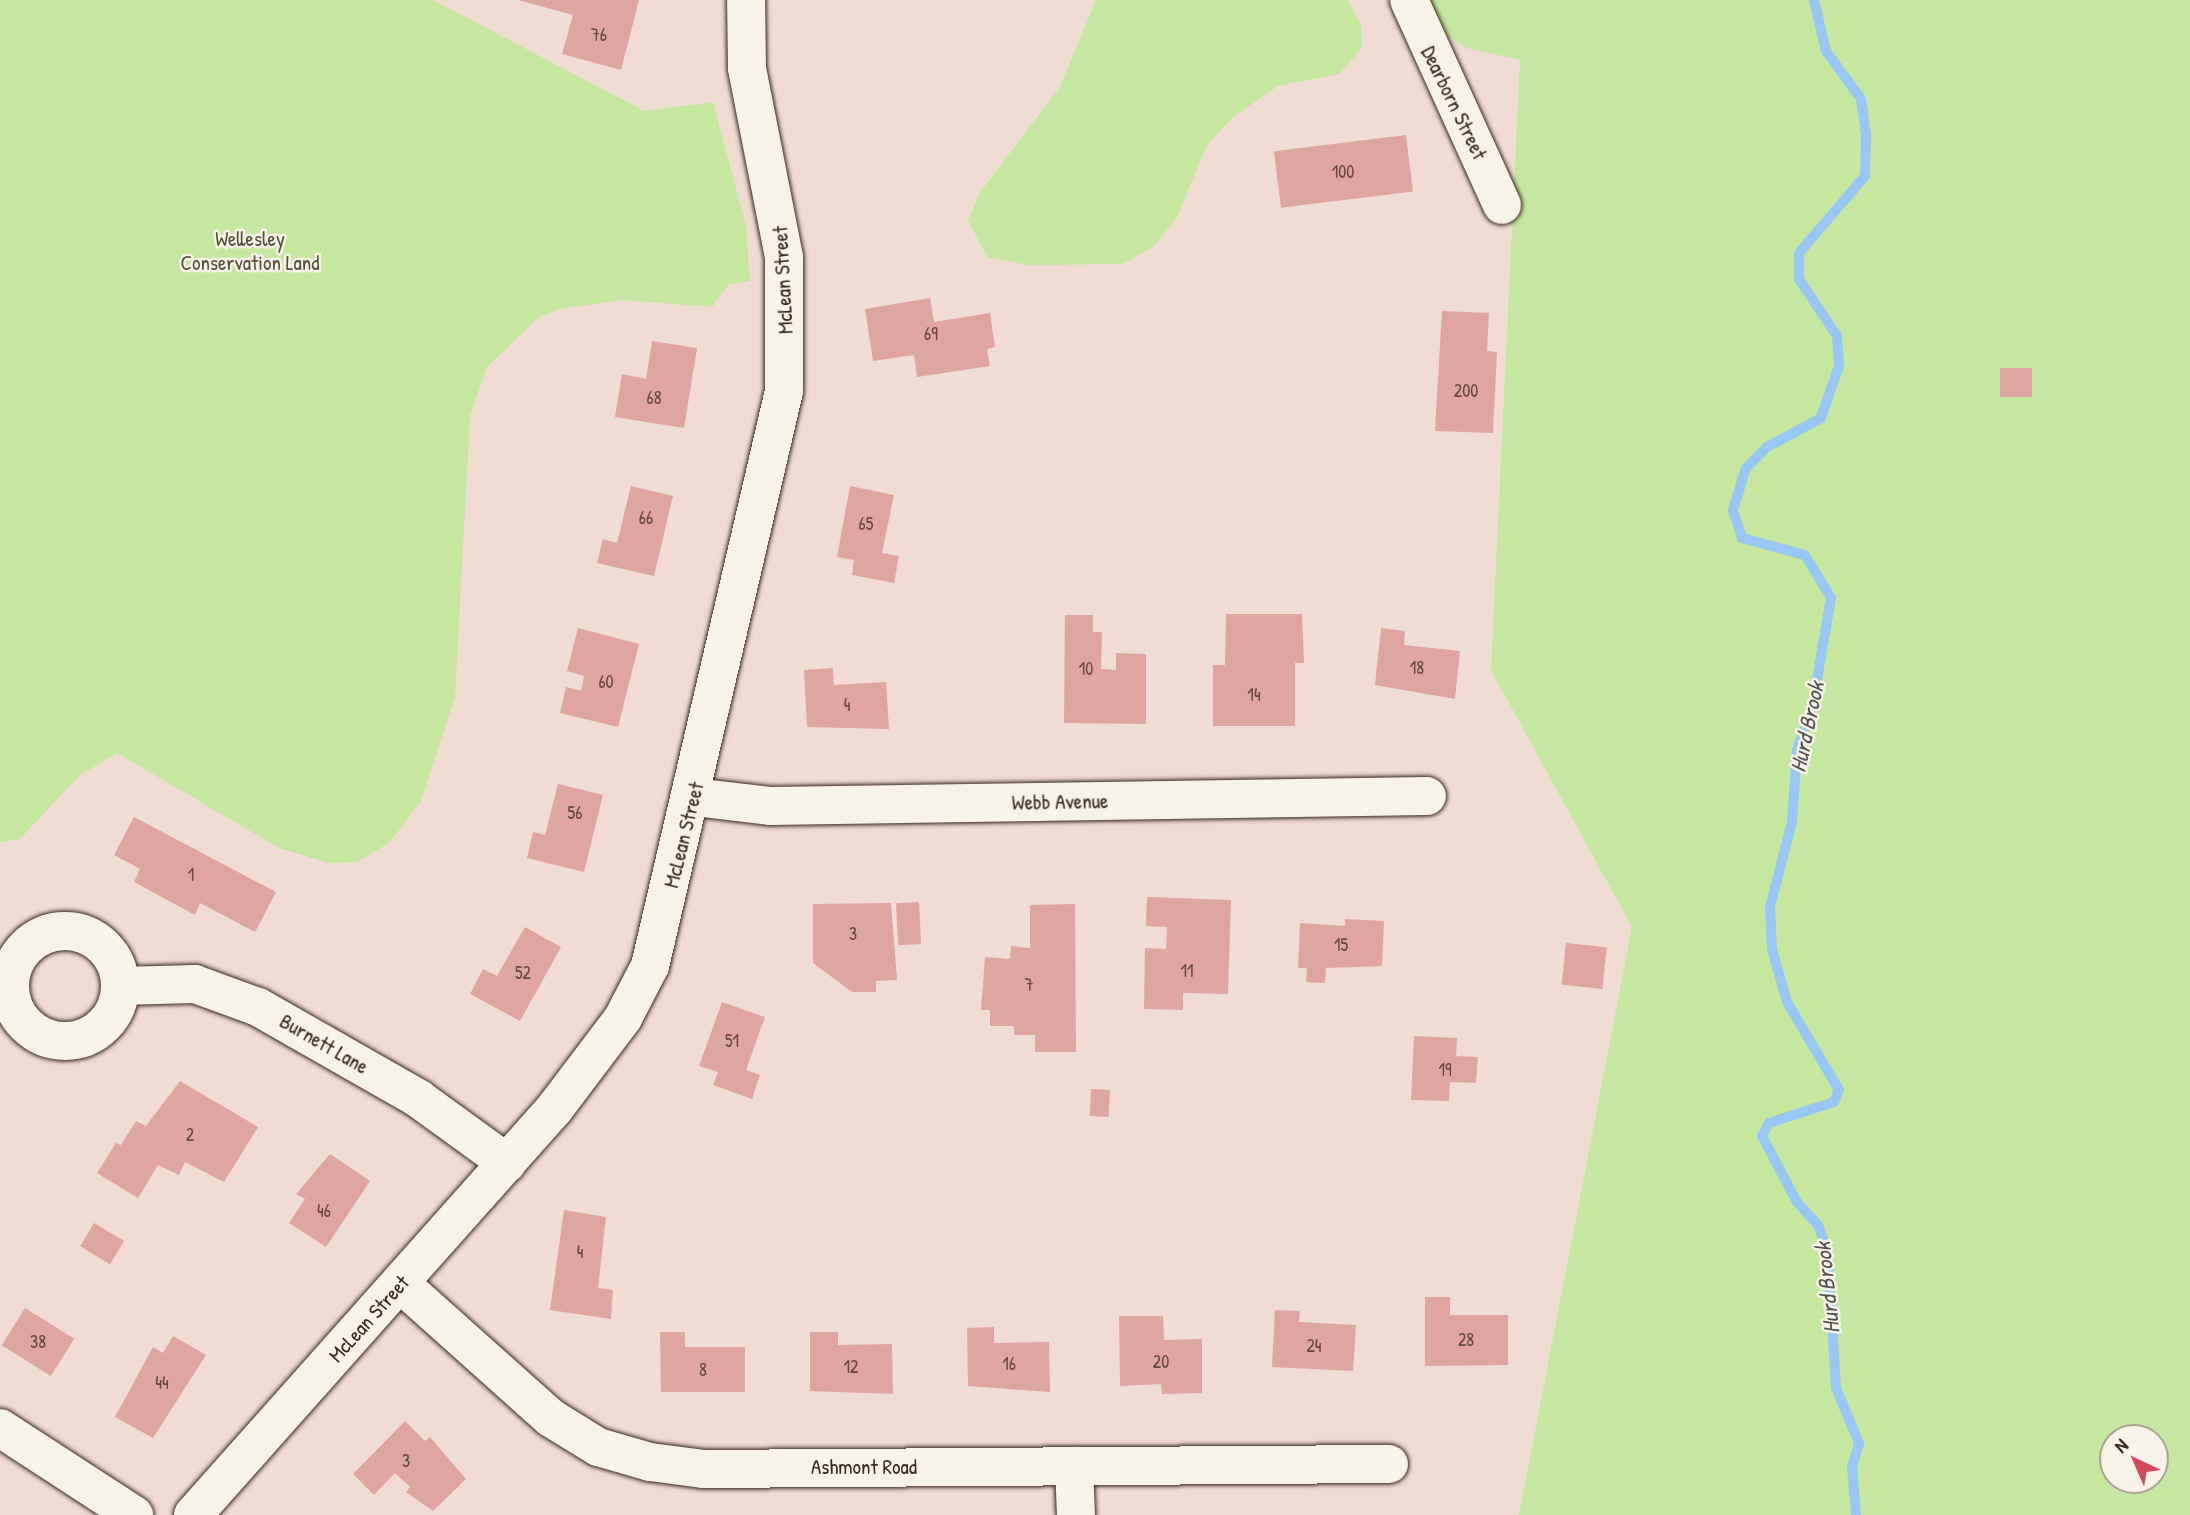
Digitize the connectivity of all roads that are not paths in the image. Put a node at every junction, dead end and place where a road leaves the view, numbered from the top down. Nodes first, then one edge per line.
1 (746, 0) edge
2 (1409, 0) edge
3 (1502, 205) dead end
4 (1427, 796) dead end
5 (694, 797) junction
6 (120, 986) dead end
7 (507, 1163) junction
8 (401, 1284) junction
9 (0, 1428) edge
10 (1390, 1464) dead end
11 (1074, 1466) junction
12 (134, 1515) edge
13 (193, 1515) edge
14 (1076, 1515) edge

1 - 5 street, McLean Street
2 - 3 street, Dearborn Street
4 - 5 street, Webb Avenue
5 - 7 street, McLean Street
6 - 7 street, Burnett Lane
7 - 8 street, McLean Street
8 - 11 street, Ashmont Road
8 - 13 street, McLean Street
9 - 12 street
10 - 11 street, Ashmont Road
11 - 14 street

